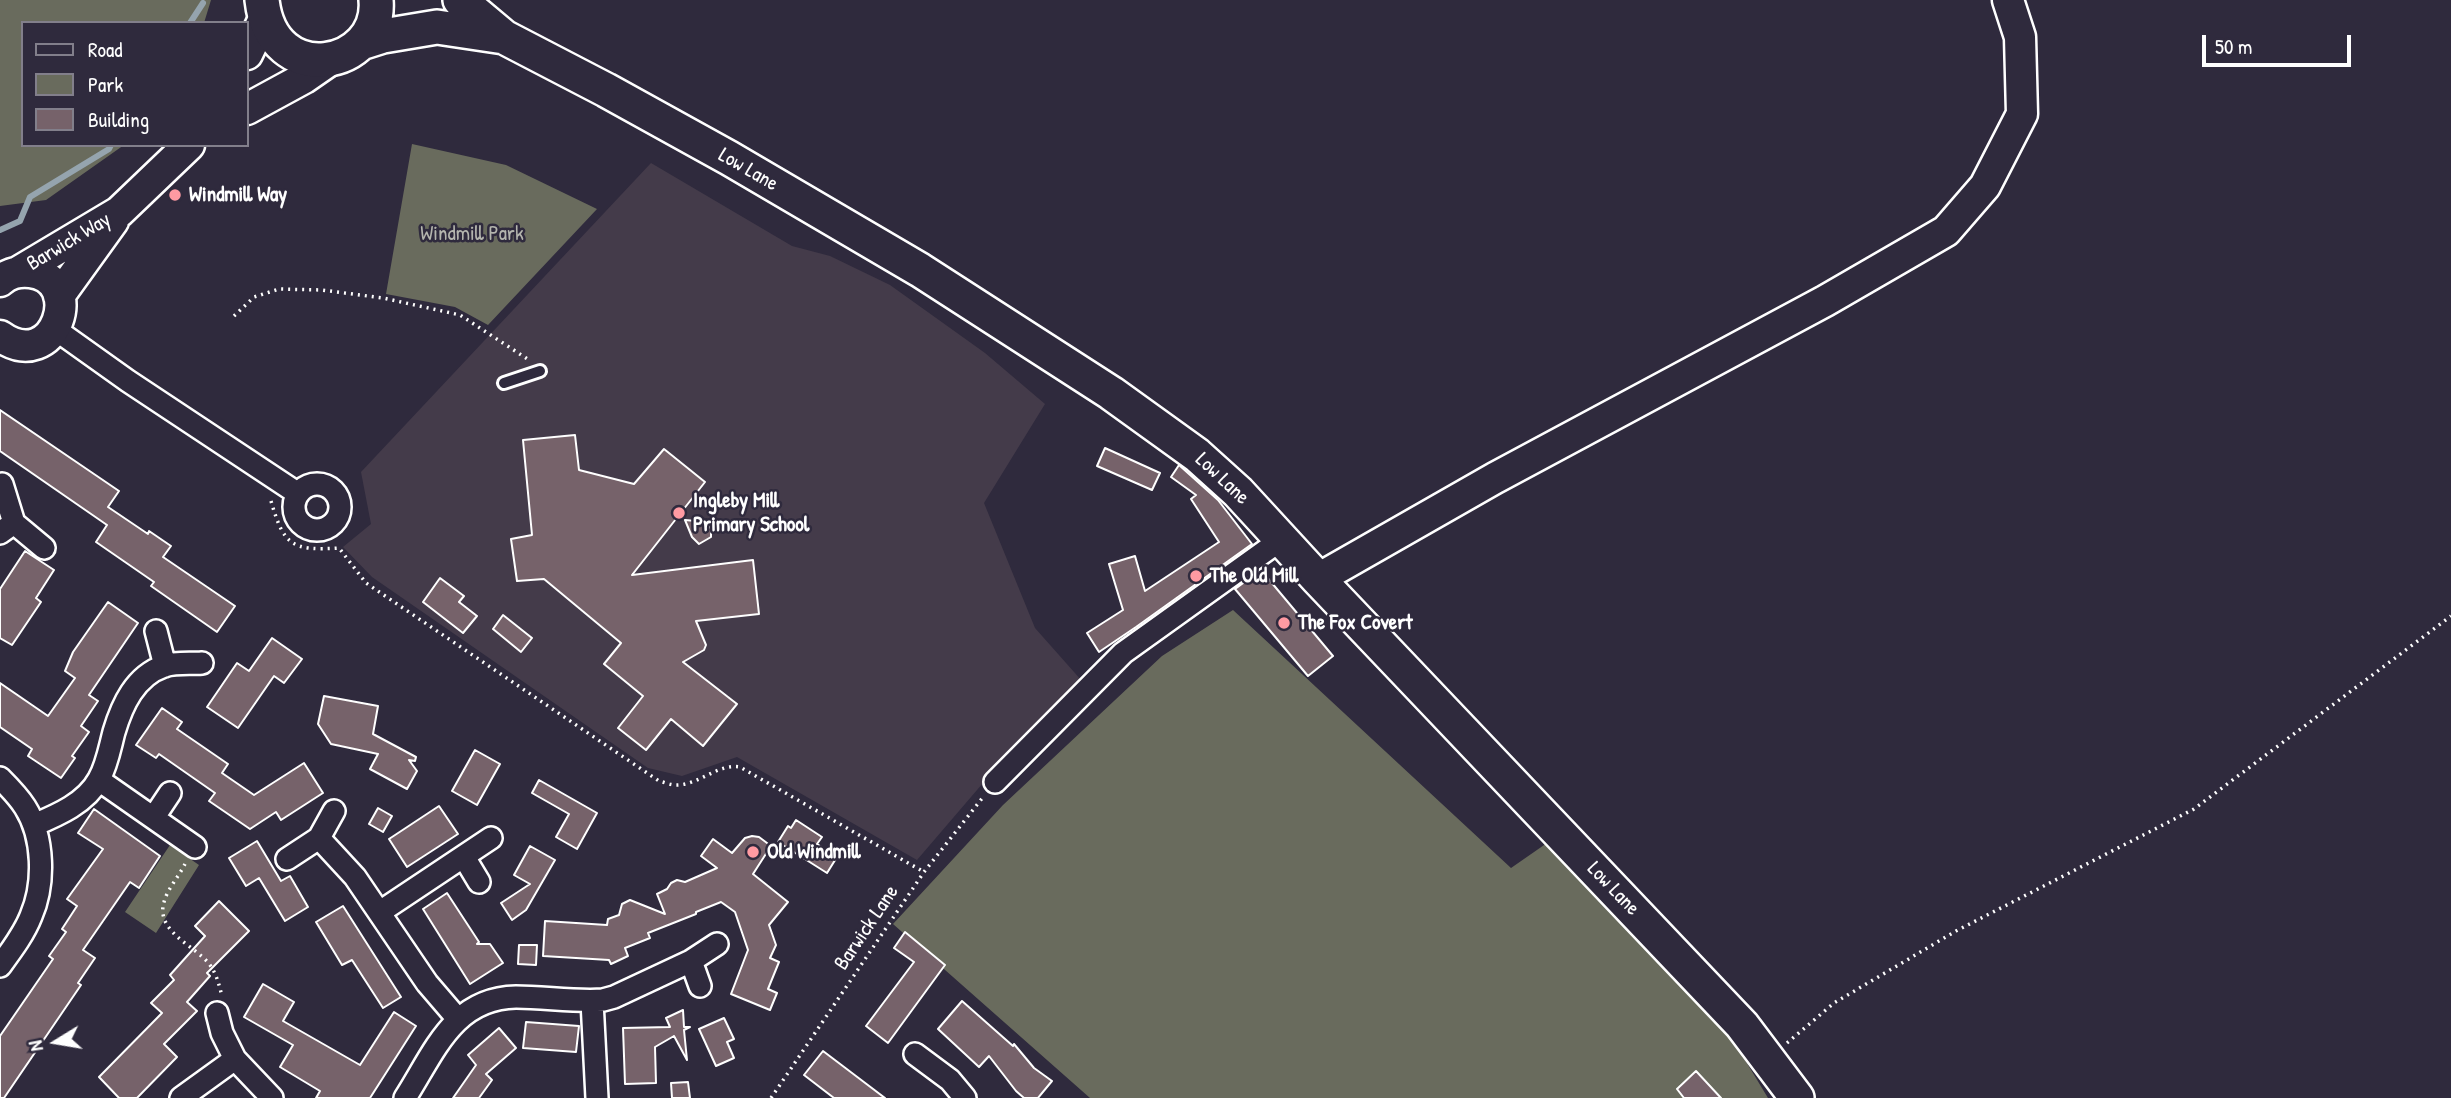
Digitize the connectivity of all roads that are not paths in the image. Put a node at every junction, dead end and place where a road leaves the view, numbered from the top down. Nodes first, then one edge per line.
1 (376, 0) edge
2 (460, 0) edge
3 (2008, 0) edge
4 (263, 9) edge
5 (504, 37) junction
6 (360, 43) junction
7 (248, 51) edge
8 (330, 60) junction
9 (248, 108) edge
10 (187, 147) edge
11 (119, 212) junction
12 (10, 276) edge
13 (59, 296) junction
14 (55, 329) junction
15 (0, 337) edge
16 (540, 371) road end
17 (505, 383) dead end
18 (2, 484) dead end
19 (297, 494) dead end
20 (7, 528) edge
21 (1282, 539) junction
22 (44, 548) dead end
23 (1318, 579) junction
24 (156, 631) dead end
25 (202, 663) dead end
26 (165, 666) junction
27 (0, 778) edge
28 (99, 780) junction
29 (995, 782) road end
30 (170, 793) dead end
31 (334, 811) dead end
32 (154, 817) junction
33 (34, 825) junction
34 (319, 838) junction
35 (491, 838) dead end
36 (195, 847) road end
37 (464, 858) junction
38 (286, 859) dead end
39 (479, 882) dead end
40 (380, 912) junction
41 (718, 944) dead end
42 (691, 961) junction
43 (0, 966) edge
44 (700, 986) dead end
45 (592, 1001) junction
46 (216, 1013) road end
47 (457, 1018) junction
48 (915, 1054) dead end
49 (235, 1059) junction
50 (181, 1098) edge
51 (272, 1098) edge
52 (405, 1098) edge
53 (597, 1098) edge
54 (965, 1098) edge
55 (1797, 1098) edge

1 - 6 main road
2 - 5 main road, Low Lane
3 - 23 street
4 - 7 street
4 - 8 main road
5 - 6 main road, Low Lane
5 - 21 main road, Low Lane
6 - 8 main road, Low Lane
8 - 9 street
10 - 11 street, Barwick Way
11 - 12 street, Barwick Way
11 - 13 street, Barwick Way
12 - 13 street
13 - 14 street
14 - 15 street
14 - 19 street
16 - 17 lane
18 - 20 street
20 - 22 street
21 - 23 main road, Low Lane
21 - 29 street
23 - 55 main road, Low Lane
24 - 26 street
25 - 26 street
26 - 28 street
27 - 33 street
28 - 32 street
28 - 33 street
30 - 32 street
31 - 34 street
32 - 36 street
33 - 43 street
34 - 38 street
34 - 40 street
35 - 37 street
37 - 39 street
37 - 40 street
40 - 47 street
41 - 42 street
42 - 44 street
42 - 45 street
45 - 47 street
45 - 53 street
46 - 49 street
47 - 52 street
48 - 54 street
49 - 50 street
49 - 51 street

